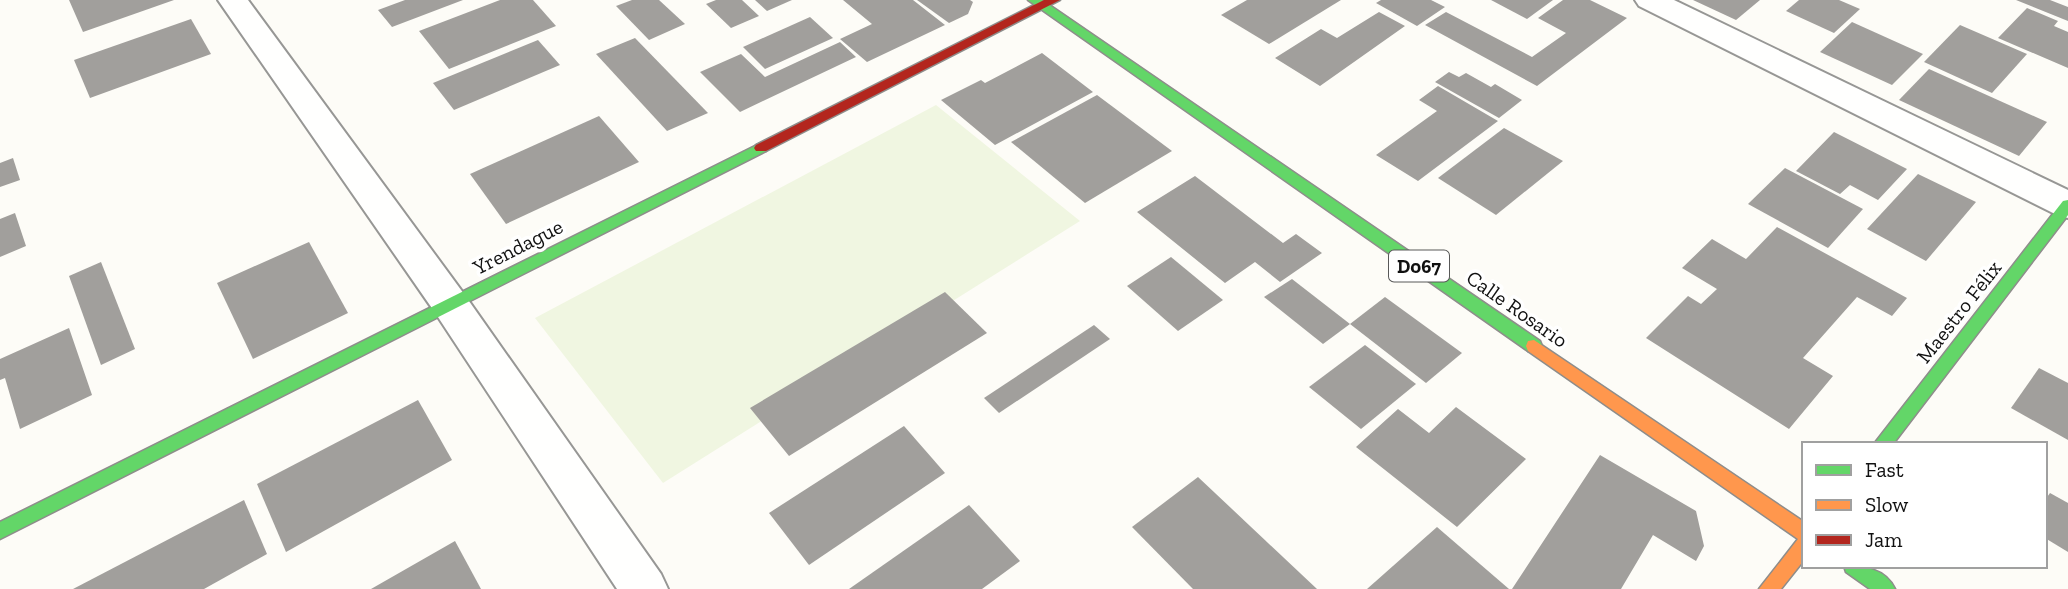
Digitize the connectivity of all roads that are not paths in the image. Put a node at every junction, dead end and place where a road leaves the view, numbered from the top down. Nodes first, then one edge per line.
1 (233, 0) edge
2 (1650, 0) edge
3 (1044, 2) edge
4 (2068, 205) edge
5 (450, 304) junction
6 (1885, 442) edge
7 (0, 531) edge
8 (1802, 532) edge
9 (1802, 548) edge
10 (1856, 568) edge
11 (644, 589) edge
12 (1769, 589) edge
13 (1885, 589) edge

1 - 5 street
2 - 4 street
3 - 5 street, Yrendague
3 - 8 street, Calle Rosario / D067
4 - 6 street, Maestro Félix
5 - 7 street, Yrendague
5 - 11 street
9 - 12 street
10 - 13 street

